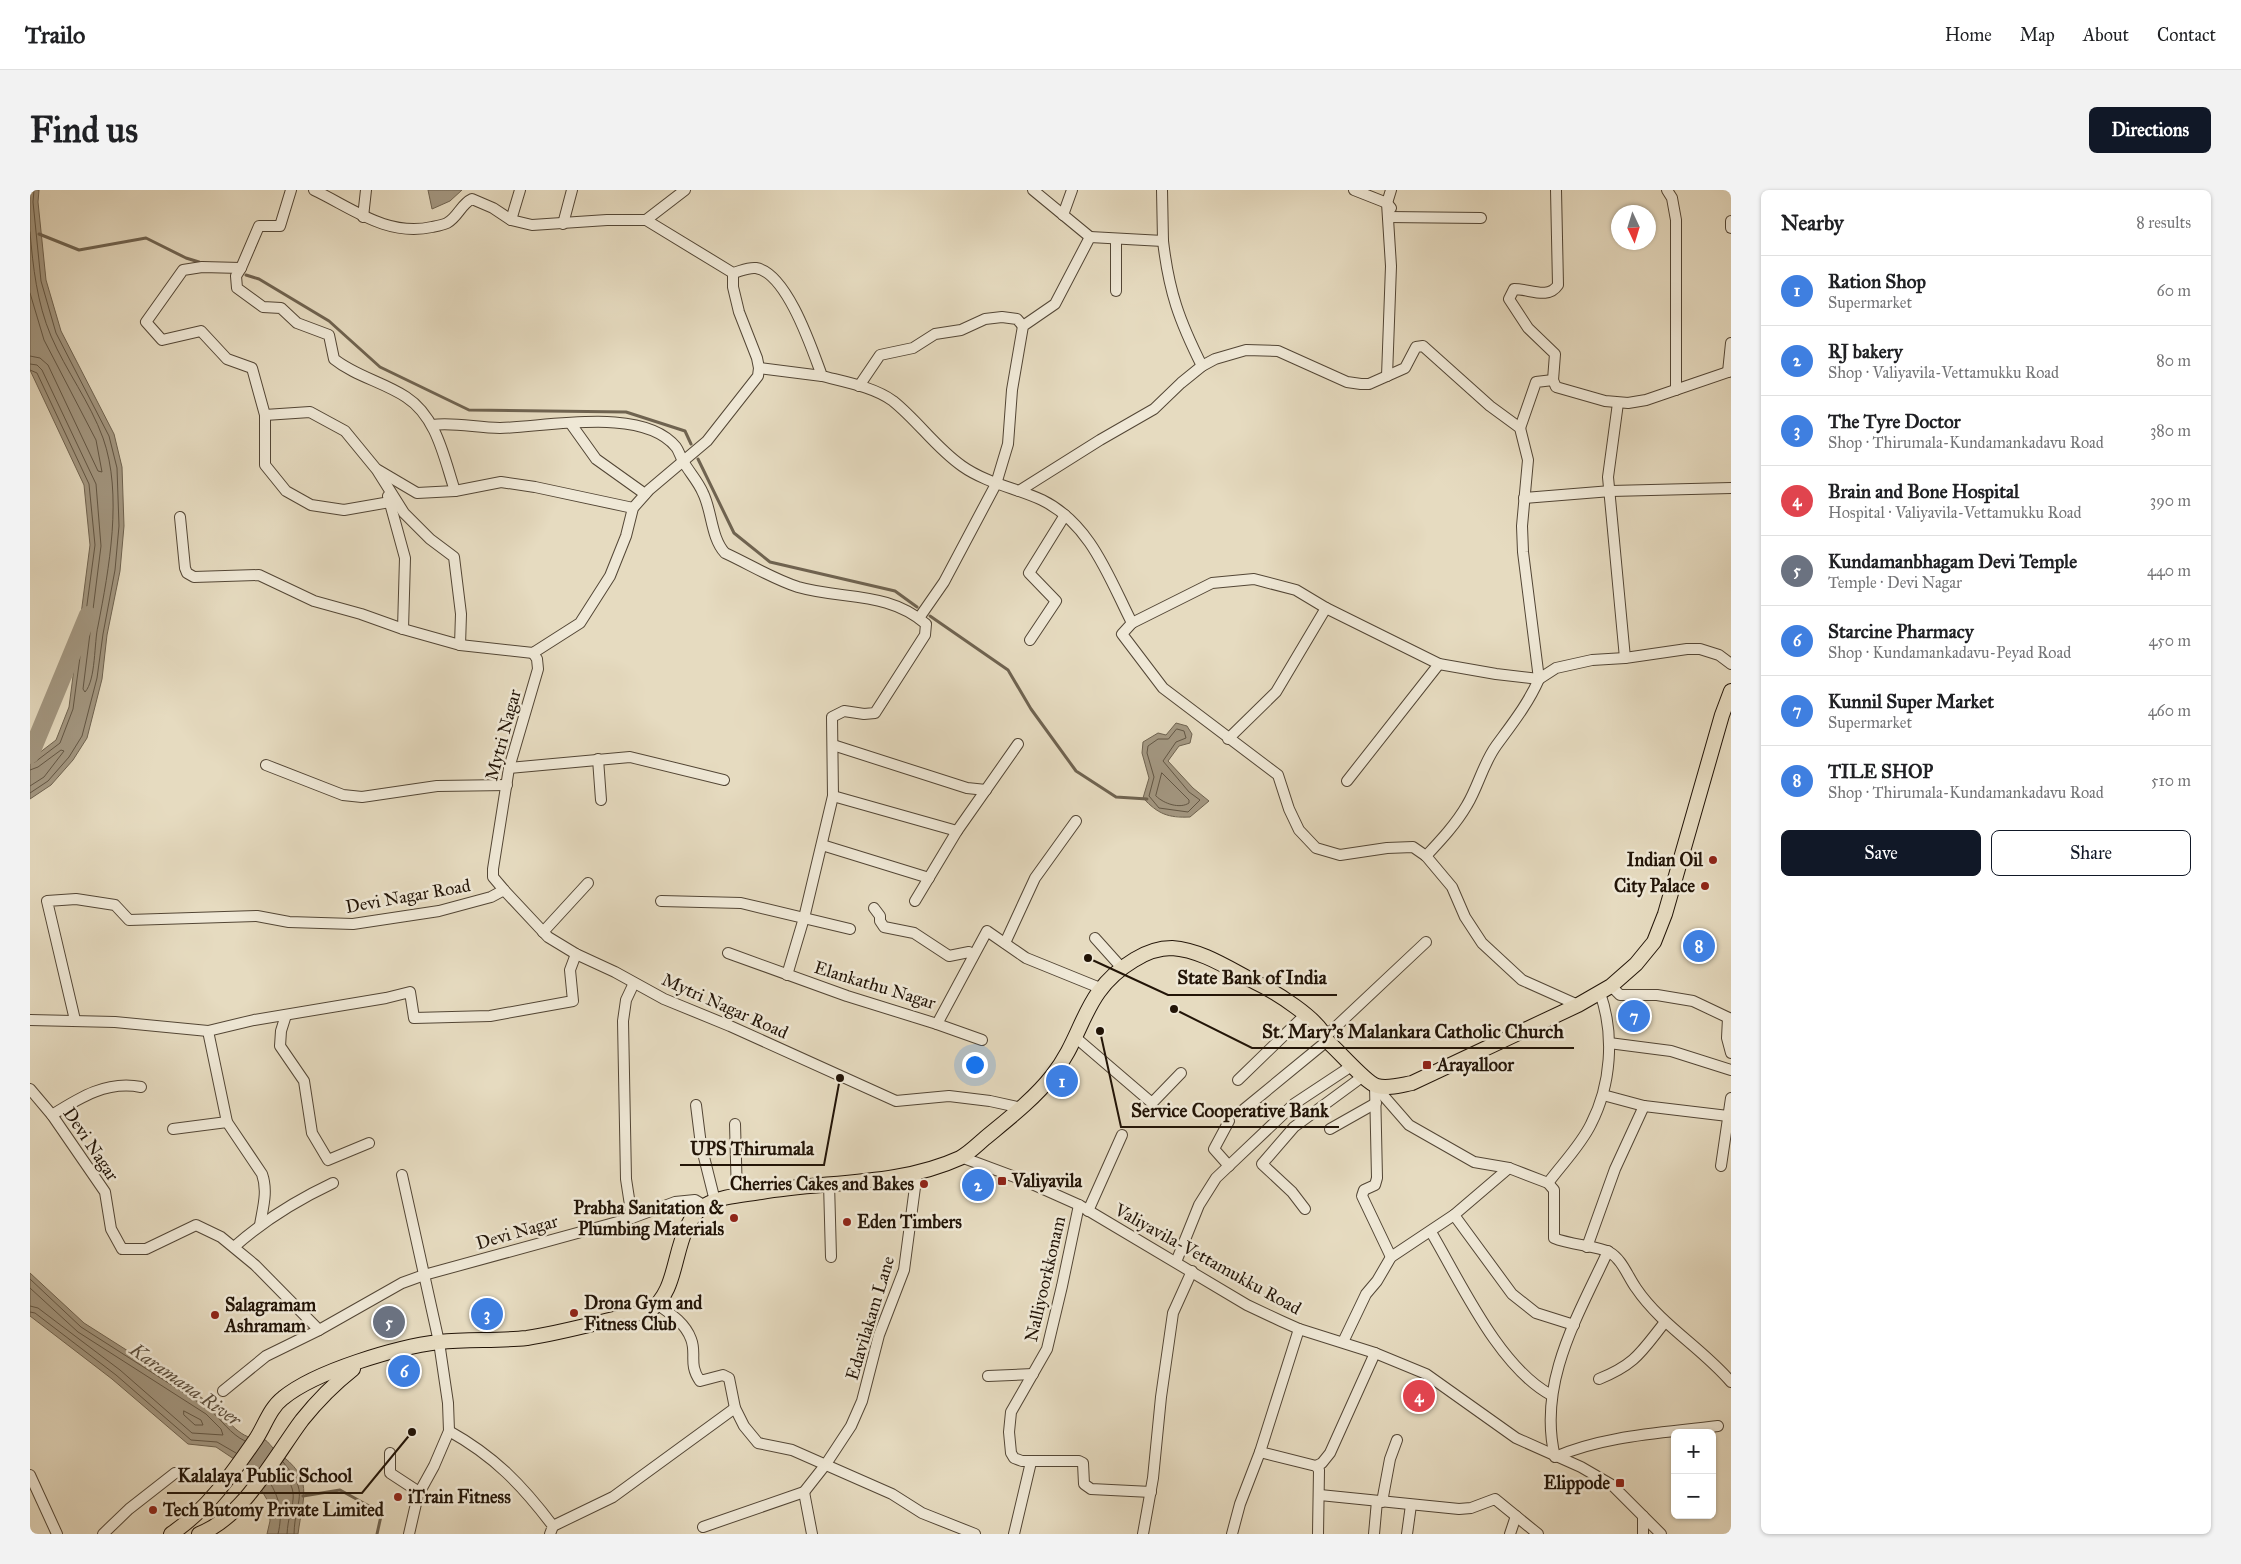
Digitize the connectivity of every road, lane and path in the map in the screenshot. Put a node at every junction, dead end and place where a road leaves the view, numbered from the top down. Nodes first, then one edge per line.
1 (291, 190) edge
2 (314, 190) edge
3 (366, 190) edge
4 (520, 190) edge
5 (572, 190) edge
6 (685, 190) edge
7 (1033, 190) edge
8 (1072, 190) edge
9 (1162, 190) edge
10 (1354, 190) edge
11 (1391, 190) edge
12 (1556, 190) edge
13 (1667, 190) edge
14 (328, 193) edge
15 (1387, 203) junction
16 (1063, 214) junction
17 (364, 217) junction
18 (1388, 217) junction
19 (1399, 217) junction
20 (1481, 218) dead end
21 (511, 220) junction
22 (646, 220) junction
23 (1730, 221) edge
24 (563, 224) junction
25 (1731, 228) edge
26 (1090, 237) junction
27 (1116, 239) junction
28 (1163, 241) junction
29 (240, 268) junction
30 (733, 273) junction
31 (1116, 291) dead end
32 (1023, 326) junction
33 (1731, 343) edge
34 (1202, 366) junction
35 (759, 368) junction
36 (1730, 372) edge
37 (822, 376) junction
38 (1387, 376) junction
39 (1553, 380) junction
40 (859, 386) junction
41 (1676, 390) junction
42 (1618, 403) junction
43 (265, 415) junction
44 (571, 424) junction
45 (432, 425) junction
46 (1520, 428) junction
47 (683, 461) junction
48 (377, 470) junction
49 (996, 484) junction
50 (1731, 488) edge
51 (455, 491) junction
52 (1019, 491) junction
53 (1611, 492) junction
54 (645, 494) junction
55 (1524, 498) junction
56 (390, 502) junction
57 (633, 508) junction
58 (1065, 515) junction
59 (180, 517) dead end
60 (1326, 608) junction
61 (919, 618) junction
62 (1132, 623) junction
63 (403, 629) junction
64 (1030, 640) dead end
65 (460, 645) junction
66 (533, 653) junction
67 (1625, 658) junction
68 (1439, 664) junction
69 (1731, 664) edge
70 (1539, 679) junction
71 (1731, 691) edge
72 (1228, 739) junction
73 (1018, 744) dead end
74 (833, 745) junction
75 (598, 759) junction
76 (266, 765) dead end
77 (509, 768) junction
78 (724, 780) dead end
79 (1347, 781) dead end
80 (507, 785) junction
81 (986, 790) junction
82 (833, 796) junction
83 (601, 800) dead end
84 (1076, 822) dead end
85 (498, 826) joint
86 (957, 831) junction
87 (822, 845) junction
88 (1426, 856) junction
89 (929, 878) junction
90 (588, 883) dead end
91 (504, 890) junction
92 (661, 901) dead end
93 (915, 901) dead end
94 (874, 908) dead end
95 (804, 918) junction
96 (850, 930) dead end
97 (543, 932) junction
98 (1096, 938) dead end
99 (1426, 942) dead end
100 (1005, 943) junction
101 (576, 954) junction
102 (728, 954) dead end
103 (973, 956) junction
104 (1121, 968) junction
105 (788, 975) junction
106 (634, 982) junction
107 (1100, 988) junction
108 (1606, 990) junction
109 (1578, 1005) junction
110 (286, 1015) junction
111 (1304, 1015) junction
112 (1729, 1018) edge
113 (30, 1020) edge
114 (75, 1020) junction
115 (937, 1024) junction
116 (208, 1031) junction
117 (1076, 1037) junction
118 (1327, 1038) junction
119 (982, 1040) dead end
120 (1609, 1044) junction
121 (1731, 1053) edge
122 (1353, 1065) junction
123 (1731, 1070) edge
124 (1181, 1073) dead end
125 (1362, 1077) junction
126 (1238, 1080) dead end
127 (1376, 1086) junction
128 (140, 1087) dead end
129 (30, 1089) edge
130 (1603, 1095) junction
131 (1731, 1098) edge
132 (1376, 1103) junction
133 (696, 1105) dead end
134 (1644, 1106) junction
135 (1022, 1108) junction
136 (1243, 1110) dead end
137 (52, 1115) junction
138 (1728, 1116) junction
139 (1229, 1121) dead end
140 (227, 1122) junction
141 (735, 1124) dead end
142 (173, 1128) dead end
143 (1330, 1129) dead end
144 (1122, 1135) dead end
145 (370, 1143) dead end
146 (962, 1157) junction
147 (1229, 1166) junction
148 (1721, 1166) dead end
149 (1509, 1168) junction
150 (916, 1172) junction
151 (402, 1175) dead end
152 (333, 1183) dead end
153 (829, 1183) junction
154 (1548, 1183) junction
155 (737, 1196) junction
156 (710, 1203) junction
157 (1079, 1206) junction
158 (1305, 1209) dead end
159 (1088, 1211) junction
160 (1454, 1215) junction
161 (632, 1218) junction
162 (260, 1225) junction
163 (1431, 1232) junction
164 (234, 1247) junction
165 (1587, 1247) junction
166 (1608, 1251) junction
167 (831, 1257) dead end
168 (1391, 1257) junction
169 (1176, 1262) junction
170 (1192, 1272) junction
171 (424, 1275) junction
172 (658, 1305) junction
173 (1666, 1322) junction
174 (1574, 1325) junction
175 (1299, 1329) junction
176 (319, 1330) junction
177 (438, 1342) junction
178 (1343, 1342) junction
179 (1375, 1353) junction
180 (366, 1359) junction
181 (1033, 1374) junction
182 (988, 1376) dead end
183 (1599, 1379) dead end
184 (1731, 1382) edge
185 (223, 1391) dead end
186 (1551, 1395) junction
187 (735, 1408) junction
188 (1718, 1426) dead end
189 (449, 1431) junction
190 (1397, 1440) dead end
191 (1260, 1452) junction
192 (390, 1453) dead end
193 (1556, 1457) junction
194 (1031, 1462) junction
195 (826, 1464) junction
196 (1316, 1466) junction
197 (175, 1473) dead end
198 (30, 1475) edge
199 (419, 1492) junction
200 (804, 1492) junction
201 (1151, 1492) junction
202 (1320, 1495) junction
203 (1379, 1501) junction
204 (1411, 1505) junction
205 (1516, 1516) junction
206 (1643, 1516) junction
207 (704, 1527) dead end
208 (552, 1530) edge
209 (57, 1534) edge
210 (103, 1534) edge
211 (171, 1534) edge
212 (199, 1534) edge
213 (409, 1534) edge
214 (812, 1534) edge
215 (975, 1534) edge
216 (1014, 1534) edge
217 (1143, 1534) edge
218 (1232, 1534) edge
219 (1318, 1534) edge
220 (1374, 1534) edge
221 (1407, 1534) edge
222 (1510, 1534) edge
223 (1538, 1534) edge
224 (1643, 1534) edge
225 (1660, 1534) edge

1 - 29 street
2 - 14 street
3 - 17 street
4 - 21 street
5 - 24 street
6 - 22 street
7 - 16 street
8 - 16 street
9 - 28 street
10 - 15 street
11 - 15 street
12 - 39 street
13 - 41 street
14 - 17 street
15 - 18 street
15 - 19 street
16 - 26 street
17 - 21 street
18 - 19 street
18 - 38 street
19 - 20 street
21 - 24 street
22 - 24 street
22 - 30 street
23 - 25 street
26 - 27 street
26 - 32 street
27 - 28 street
27 - 31 street
28 - 34 street
29 - 43 street
29 - 45 street
30 - 35 street
30 - 37 street
32 - 40 street
32 - 49 street
33 - 36 street
34 - 38 street
34 - 52 street
35 - 37 street
35 - 47 street
36 - 41 street
37 - 40 street
38 - 46 street
39 - 42 street
39 - 46 street
40 - 49 street
41 - 42 street
42 - 53 street
43 - 48 street
43 - 56 street
44 - 45 street
44 - 47 street
44 - 54 street
45 - 51 street
46 - 55 street
47 - 54 street
47 - 61 street
48 - 51 street
48 - 56 street
48 - 65 street
49 - 52 street
49 - 61 street
50 - 53 street
51 - 57 street
52 - 58 street
53 - 55 street
53 - 67 street
54 - 57 street
55 - 70 street
56 - 63 street
57 - 66 street
58 - 62 street
58 - 64 street
59 - 63 street
60 - 62 street
60 - 68 street
60 - 72 street
61 - 74 street
62 - 72 street
63 - 65 street
65 - 66 street
66 - 77 street, Mytri Nagar
67 - 69 street
67 - 70 street
68 - 70 street
68 - 79 street
70 - 88 street
71 - 108 main road
72 - 88 street
73 - 81 street
74 - 81 street
74 - 82 street
75 - 77 street
75 - 78 street
75 - 83 street
76 - 80 street
77 - 80 street, Mytri Nagar
80 - 85 street, Mytri Nagar
81 - 86 street
82 - 86 street
82 - 87 street
84 - 100 street
85 - 91 street, Mytri Nagar Road
86 - 89 street
87 - 89 street
87 - 95 street
88 - 109 street
89 - 93 street
90 - 97 street
91 - 97 street, Mytri Nagar Road
91 - 114 street, Devi Nagar Road
92 - 95 street
94 - 103 street
95 - 96 street
95 - 105 street
97 - 101 street, Mytri Nagar Road
98 - 104 street
99 - 118 street
100 - 103 street, Elankathu Nagar
100 - 107 street, Elankathu Nagar
101 - 106 street, Mytri Nagar Road
101 - 110 street
102 - 105 street, Elankathu Nagar
103 - 115 street, Elankathu Nagar
104 - 107 main road
104 - 111 main road
105 - 115 street, Elankathu Nagar
106 - 135 street, Mytri Nagar Road
106 - 161 street
107 - 117 main road
108 - 109 main road
108 - 112 street
108 - 120 street
109 - 127 main road
110 - 116 street
110 - 145 street
111 - 118 main road
111 - 126 street
112 - 121 street
113 - 114 street
114 - 116 street
115 - 119 street
116 - 140 street
117 - 124 street
117 - 135 main road
118 - 122 main road
118 - 136 street
120 - 123 street
120 - 130 street
122 - 125 main road
122 - 147 street
125 - 127 main road
125 - 158 street
127 - 132 street
127 - 149 street
128 - 137 street
129 - 137 street, Devi Nagar
130 - 134 street
130 - 154 street
131 - 138 street
132 - 143 street
132 - 168 street
133 - 156 street
134 - 138 street
134 - 165 street
135 - 146 main road
137 - 164 street, Devi Nagar
138 - 148 street
139 - 147 street
140 - 142 street
140 - 162 street
141 - 155 street
144 - 159 street
146 - 150 main road
146 - 157 street, Valiyavila-Vettamukku Road
147 - 169 street
149 - 154 street
149 - 160 street
150 - 153 main road
150 - 195 street, Edavilakam Lane
151 - 171 street
152 - 162 street
153 - 155 main road
153 - 167 street
154 - 165 street
155 - 156 main road
156 - 161 street, Devi Nagar
156 - 172 main road
157 - 159 street, Valiyavila-Vettamukku Road
157 - 181 street, Nalliyoorkkonam
159 - 169 street, Valiyavila-Vettamukku Road
160 - 163 street
160 - 174 street
161 - 171 street, Devi Nagar
162 - 164 street
163 - 168 street
163 - 186 street
164 - 176 street, Devi Nagar
165 - 166 street
166 - 173 street
166 - 174 street
168 - 178 street
169 - 170 street, Valiyavila-Vettamukku Road
170 - 175 street, Valiyavila-Vettamukku Road
170 - 201 street
171 - 176 street, Devi Nagar
171 - 177 street
172 - 177 main road
172 - 187 street
173 - 183 street
173 - 184 street
174 - 186 street
175 - 178 street, Valiyavila-Vettamukku Road
175 - 191 street
176 - 185 street
177 - 180 main road
177 - 189 street
178 - 179 street, Valiyavila-Vettamukku Road
179 - 193 street, Valiyavila-Vettamukku Road
179 - 196 street
180 - 211 main road
180 - 212 main road
181 - 182 street
181 - 194 street, Nalliyoorkkonam
186 - 193 street
187 - 195 street
187 - 208 street
188 - 193 street
189 - 199 street
189 - 208 street
190 - 203 street
191 - 196 street
191 - 218 street
192 - 199 street
193 - 206 street, Valiyavila-Vettamukku Road
194 - 201 street
194 - 216 street
195 - 200 street, Edavilakam Lane
195 - 215 street
196 - 202 street
197 - 210 street
198 - 209 street
199 - 213 street
200 - 207 street
200 - 214 street
201 - 217 street
202 - 203 street
202 - 219 street
203 - 204 street
203 - 220 street
204 - 205 street
204 - 221 street
205 - 222 street
205 - 223 street
206 - 224 street
206 - 225 street, Valiyavila-Vettamukku Road

